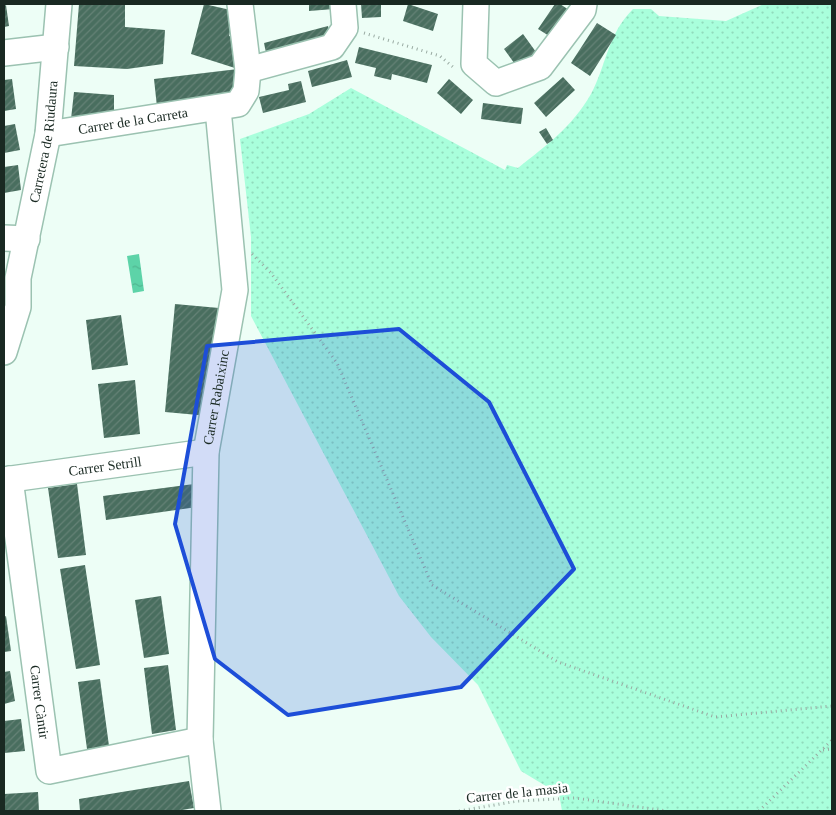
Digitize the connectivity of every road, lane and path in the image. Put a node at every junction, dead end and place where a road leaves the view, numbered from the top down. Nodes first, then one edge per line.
1 (59, 4) edge
2 (240, 4) edge
3 (476, 4) edge
4 (584, 4) edge
5 (344, 16) edge
6 (56, 47) junction
7 (4, 53) edge
8 (479, 69) junction
9 (248, 70) junction
10 (218, 109) junction
11 (48, 134) junction
12 (229, 230) junction
13 (16, 239) edge
14 (8, 294) edge
15 (4, 352) edge
16 (206, 452) junction
17 (7, 479) edge
18 (832, 706) edge
19 (200, 740) junction
20 (832, 740) edge
21 (832, 749) edge
22 (822, 750) junction
23 (208, 811) edge
24 (458, 811) edge
25 (667, 811) edge
26 (759, 811) edge

1 - 6 street, Carretera de Riudaura
2 - 9 street
3 - 8 street
4 - 8 street
5 - 8 path
5 - 9 street
6 - 7 street
6 - 11 street, Carretera de Riudaura
9 - 10 street
10 - 11 street, Carrer de la Carreta
10 - 12 street, Carrer Rabaixinc
11 - 13 street, Carretera de Riudaura
12 - 16 street, Carrer Rabaixinc
12 - 18 path
13 - 14 street, Carretera de Riudaura
14 - 15 street, Carretera de Riudaura
16 - 17 street, Carrer Setrill
16 - 19 street, Carrer Rabaixinc
17 - 19 street, Carrer Càntir
19 - 23 street, Carrer Rabaixinc
20 - 22 path
21 - 22 path
22 - 26 path
24 - 25 path, Carrer de la masia

